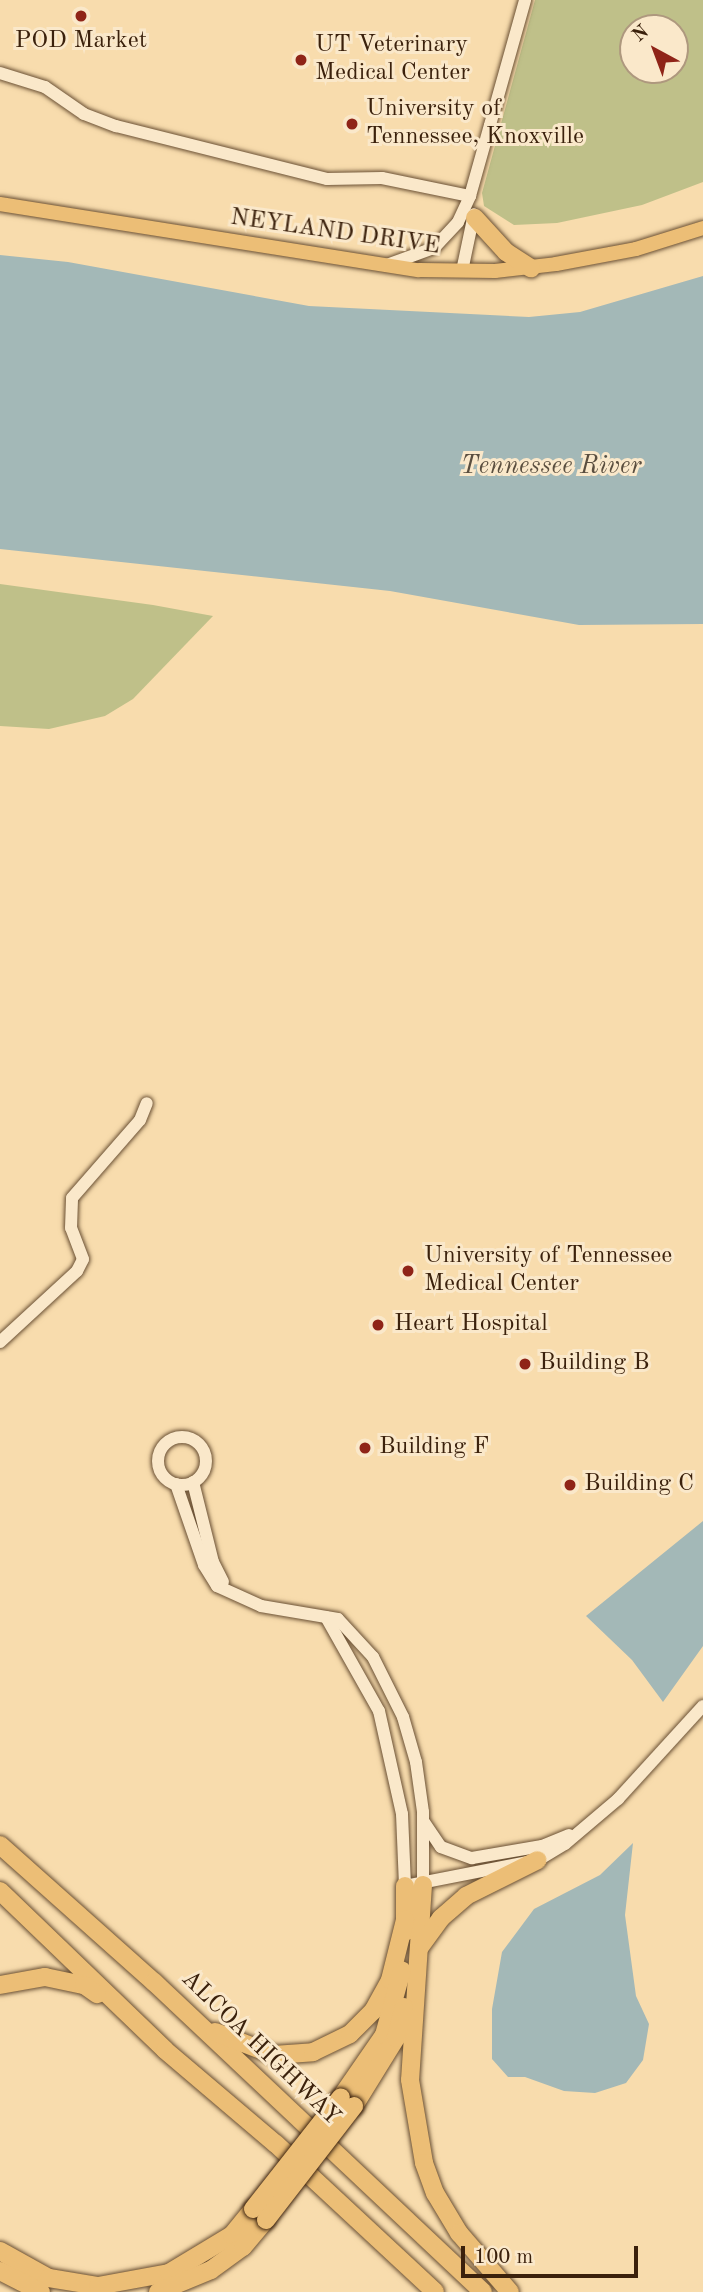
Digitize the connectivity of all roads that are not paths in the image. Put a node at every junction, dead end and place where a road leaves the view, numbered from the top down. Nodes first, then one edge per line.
1 (525, 0) edge
2 (0, 74) edge
3 (470, 196) junction
4 (0, 204) edge
5 (475, 218) junction
6 (703, 228) edge
7 (382, 267) junction
8 (531, 268) junction
9 (462, 271) junction
10 (147, 1103) dead end
11 (0, 1342) edge
12 (193, 1482) junction
13 (176, 1484) junction
14 (232, 1593) junction
15 (326, 1617) junction
16 (703, 1706) edge
17 (423, 1819) junction
18 (592, 1825) junction
19 (0, 1845) edge
20 (538, 1860) junction
21 (414, 1886) junction
22 (0, 1891) edge
23 (405, 1920) junction
24 (421, 1944) junction
25 (0, 1985) edge
26 (126, 2012) junction
27 (194, 2020) junction
28 (347, 2101) junction
29 (260, 2214) junction
30 (0, 2251) edge
31 (0, 2271) edge
32 (41, 2292) edge
33 (158, 2292) edge
34 (435, 2292) edge
35 (483, 2292) edge
36 (510, 2292) edge

1 - 3 street
2 - 3 street
3 - 5 street
3 - 7 street
4 - 7 main road, NEYLAND DRIVE
5 - 8 highway
5 - 9 street
6 - 8 main road, NEYLAND DRIVE
7 - 9 main road, NEYLAND DRIVE
8 - 9 main road, NEYLAND DRIVE
10 - 11 street
12 - 13 street
12 - 13 street
12 - 14 street
13 - 14 street
14 - 15 street
15 - 17 street
15 - 21 street
16 - 18 street
17 - 18 street
17 - 21 street
18 - 20 street
19 - 27 highway, ALCOA HIGHWAY
20 - 21 street
20 - 24 highway
21 - 23 highway
21 - 24 highway
22 - 26 highway
23 - 27 highway
23 - 28 highway
24 - 28 highway
24 - 36 highway
25 - 26 highway
26 - 34 highway
27 - 35 highway, ALCOA HIGHWAY
28 - 29 highway, bridge
29 - 30 highway
29 - 33 highway
31 - 32 highway

